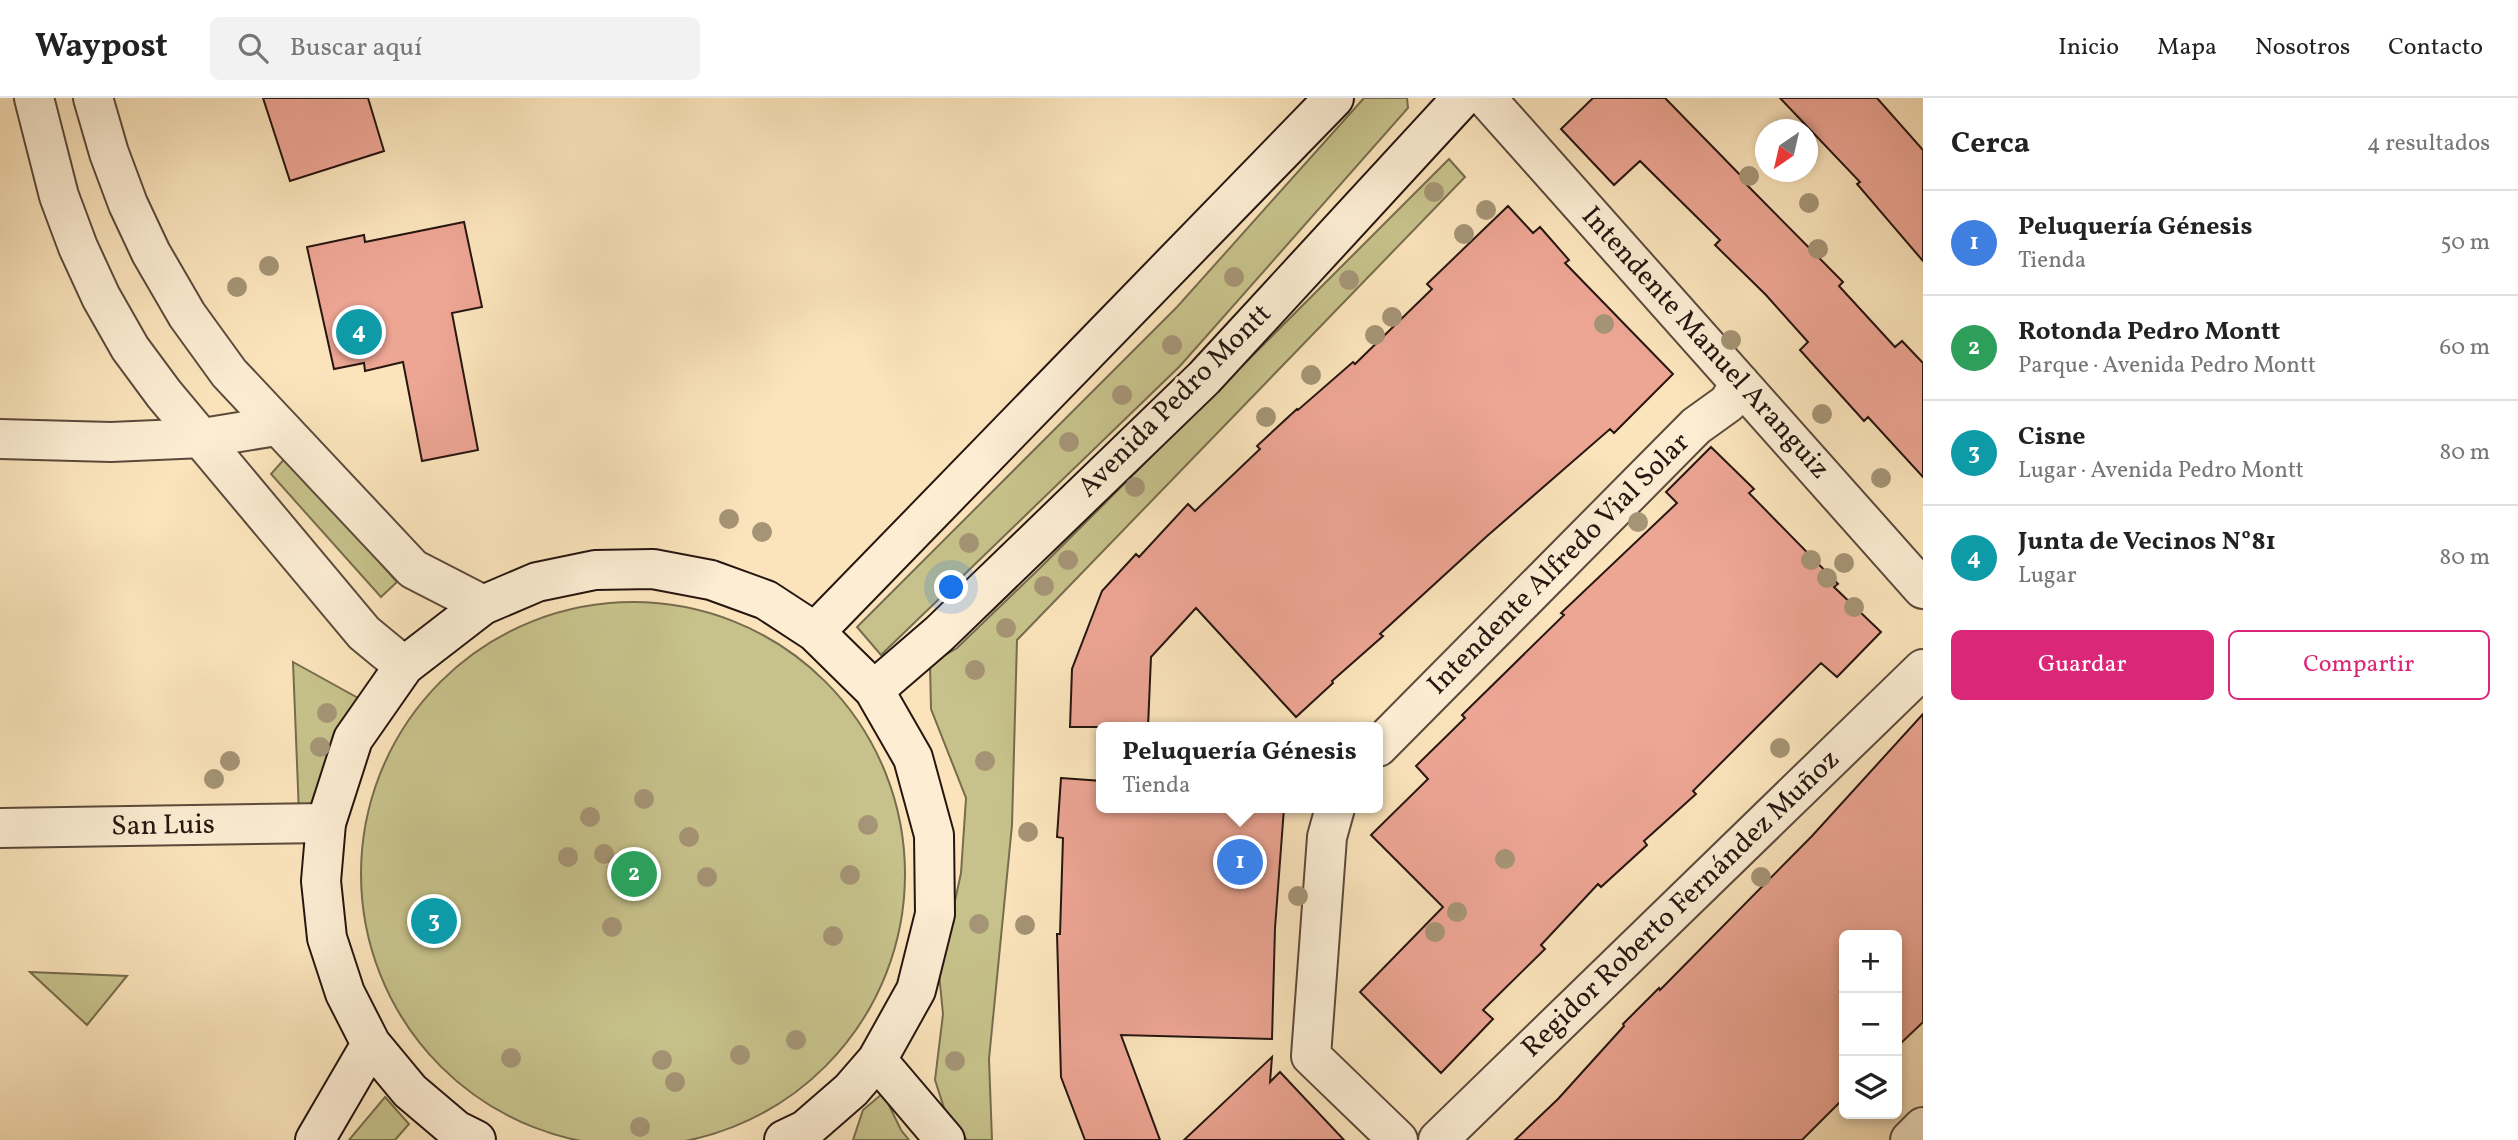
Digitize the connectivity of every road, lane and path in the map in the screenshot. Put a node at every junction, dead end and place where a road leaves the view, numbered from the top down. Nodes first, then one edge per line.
1 (34, 98) edge
2 (93, 98) edge
3 (1334, 98) edge
4 (1462, 98) edge
5 (1486, 98) edge
6 (1740, 383) junction
7 (276, 425) junction
8 (203, 438) junction
9 (0, 439) edge
10 (1923, 589) edge
11 (483, 605) junction
12 (815, 632) junction
13 (404, 666) junction
14 (1923, 669) edge
15 (874, 690) junction
16 (1383, 742) edge
17 (1334, 813) edge
18 (326, 823) junction
19 (0, 828) edge
20 (372, 1044) junction
21 (877, 1060) junction
22 (1923, 1127) edge
23 (457, 1137) edge
24 (801, 1137) edge
25 (314, 1140) edge
26 (945, 1140) edge
27 (1398, 1140) edge
28 (1438, 1140) edge
29 (1910, 1140) edge

1 - 8 street
2 - 7 street
3 - 12 street
4 - 15 street, Avenida Pedro Montt
5 - 6 street, Intendente Manuel Aranguiz
6 - 10 street, Intendente Manuel Aranguiz
6 - 16 street, Intendente Alfredo Vial Solar
7 - 8 street
7 - 11 street
8 - 9 street
8 - 13 street
11 - 12 street
11 - 13 street
12 - 15 street
13 - 18 street
14 - 28 street, Regidor Roberto Fernández Muñoz
15 - 21 street
17 - 27 street
18 - 19 street, San Luis
18 - 20 street
20 - 23 street
20 - 25 street
21 - 24 street
21 - 26 street
22 - 29 street

